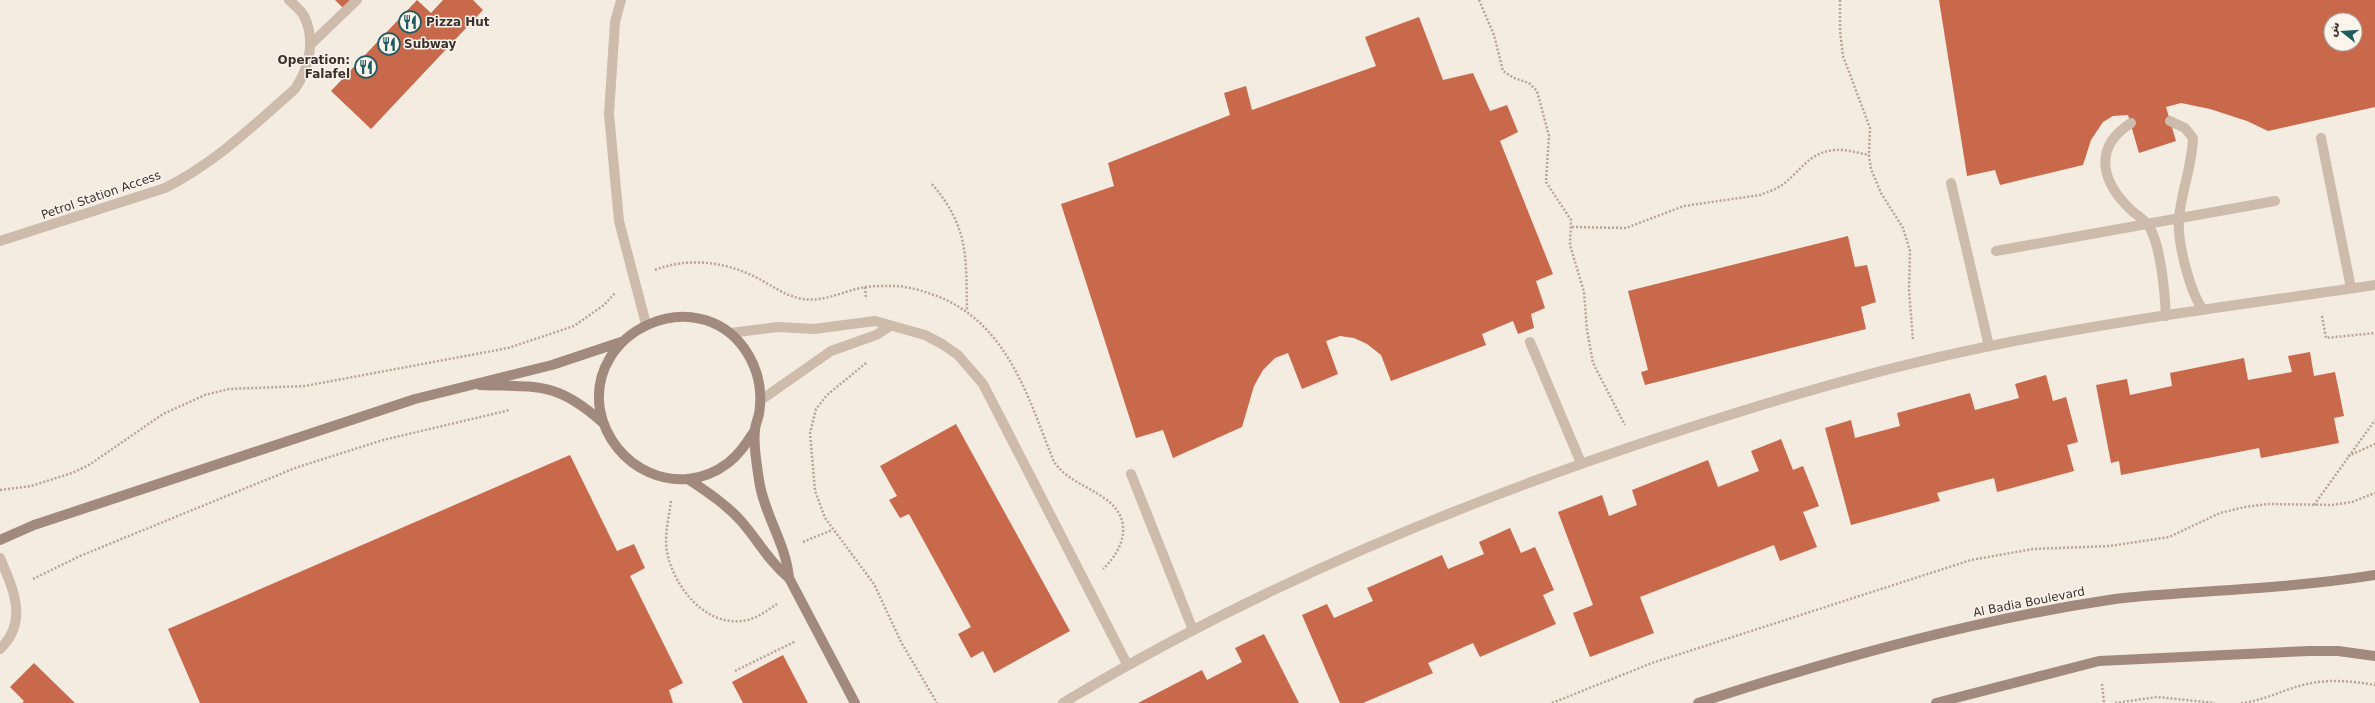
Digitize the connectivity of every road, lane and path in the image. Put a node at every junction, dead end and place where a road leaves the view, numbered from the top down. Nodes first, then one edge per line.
1 (289, 0) edge
2 (357, 0) edge
3 (621, 0) edge
4 (1479, 0) edge
5 (1840, 0) edge
6 (310, 45) junction
7 (2170, 122) dead end
8 (2131, 123) dead end
9 (2321, 138) dead end
10 (1869, 155) junction
11 (1951, 183) dead end
12 (932, 184) dead end
13 (2275, 201) dead end
14 (2179, 218) junction
15 (2147, 224) junction
16 (1572, 227) junction
17 (0, 241) edge
18 (1996, 251) dead end
19 (2375, 285) edge
20 (865, 287) dead end
21 (2351, 288) junction
22 (2318, 293) junction
23 (2203, 310) junction
24 (967, 311) dead end
25 (2166, 316) junction
26 (867, 321) junction
27 (646, 324) junction
28 (890, 326) junction
29 (730, 333) junction
30 (2375, 333) edge
31 (868, 338) junction
32 (621, 342) junction
33 (1530, 342) dead end
34 (1989, 346) junction
35 (1916, 364) junction
36 (470, 385) junction
37 (761, 400) junction
38 (517, 409) dead end
39 (2375, 420) edge
40 (602, 422) junction
41 (755, 430) junction
42 (2375, 444) edge
43 (1636, 445) junction
44 (2347, 457) junction
45 (1581, 463) junction
46 (1131, 474) dead end
47 (688, 479) junction
48 (2375, 493) edge
49 (665, 498) dead end
50 (672, 500) junction
51 (678, 501) dead end
52 (2314, 506) junction
53 (0, 540) edge
54 (0, 558) edge
55 (2375, 574) edge
56 (789, 578) junction
57 (13, 588) junction
58 (776, 596) dead end
59 (779, 603) junction
60 (782, 609) dead end
61 (1193, 630) junction
62 (795, 634) dead end
63 (798, 640) junction
64 (802, 646) dead end
65 (0, 649) edge
66 (2375, 656) edge
67 (1127, 664) junction
68 (735, 671) dead end
69 (2375, 684) edge
70 (855, 703) edge
71 (937, 703) edge
72 (1063, 703) edge
73 (1552, 703) edge
74 (1698, 703) edge
75 (1936, 703) edge
76 (2115, 703) edge
77 (2215, 703) edge
78 (2241, 703) edge

1 - 6 street, Petrol Station Access
2 - 6 street
3 - 27 street
4 - 16 path
5 - 10 path
6 - 17 street, Petrol Station Access
7 - 14 street
8 - 15 street
9 - 21 street
10 - 16 path
10 - 35 path
11 - 34 street
12 - 24 path
13 - 14 street
14 - 15 street
14 - 23 street
15 - 18 street
15 - 25 street
16 - 43 path
19 - 21 street
20 - 26 path
21 - 22 street
22 - 23 street
22 - 30 path
23 - 25 street
25 - 34 street
26 - 28 street
26 - 29 street
27 - 29 street
27 - 32 street
28 - 31 street
28 - 67 street
29 - 37 street
31 - 37 street
31 - 71 path
32 - 36 street
32 - 40 street
33 - 45 street
34 - 35 street
35 - 43 street
36 - 40 street
36 - 53 street
37 - 41 street
38 - 57 path
39 - 44 path
40 - 47 street
41 - 47 street
41 - 56 street
42 - 44 path
43 - 45 street
44 - 52 path
45 - 61 street
46 - 61 street
47 - 56 street
48 - 52 path
49 - 50 path
50 - 51 path
50 - 59 path
52 - 73 path
54 - 57 street
55 - 74 street, Al Badia Boulevard
56 - 70 street
57 - 65 street
58 - 59 path
59 - 60 path
61 - 67 street
62 - 63 path
63 - 64 path
63 - 68 path
66 - 75 street
67 - 72 street
69 - 78 path
76 - 77 path

